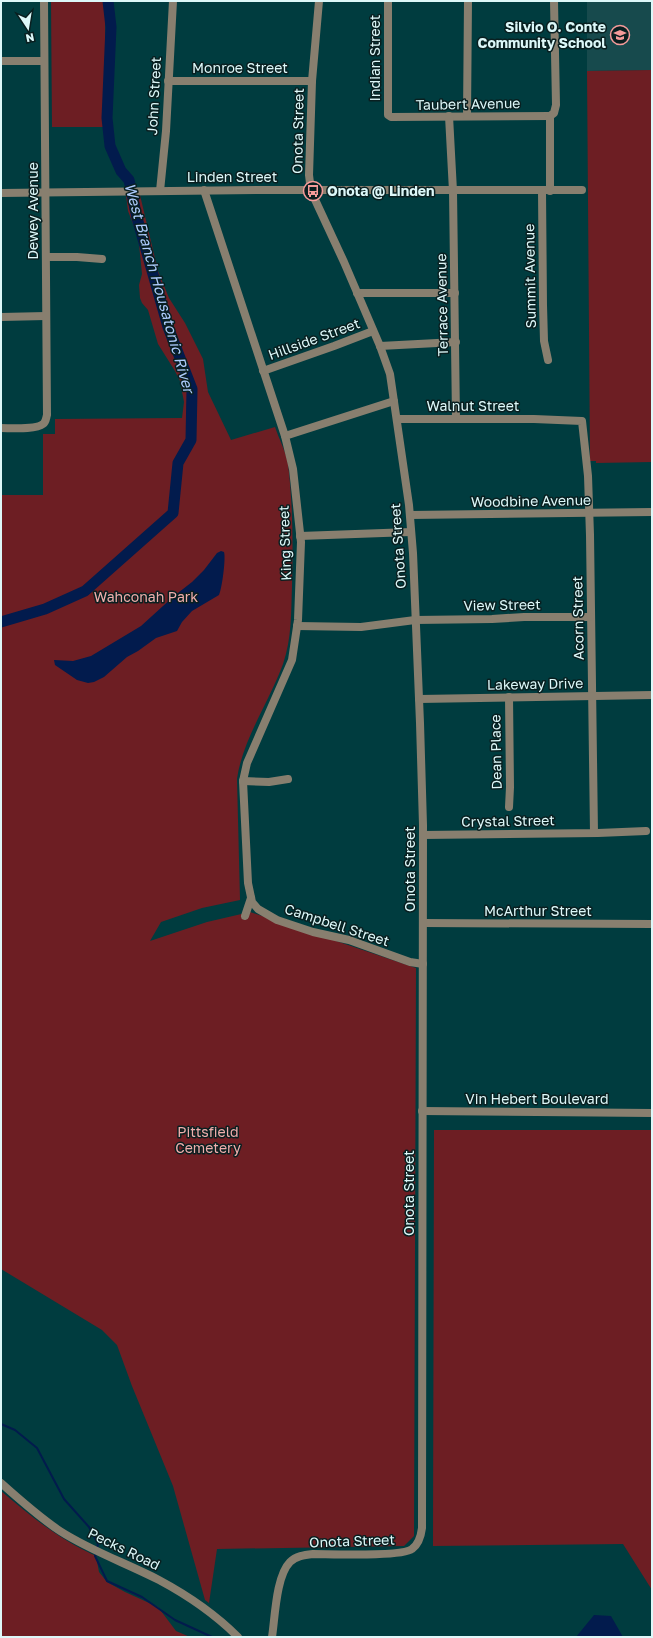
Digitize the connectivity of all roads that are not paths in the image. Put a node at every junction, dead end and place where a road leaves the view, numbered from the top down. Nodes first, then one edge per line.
1 (44, 1) edge
2 (173, 1) edge
3 (318, 1) edge
4 (388, 1) edge
5 (468, 1) edge
6 (554, 1) edge
7 (1, 61) edge
8 (43, 61) junction
9 (312, 80) junction
10 (168, 81) junction
11 (388, 116) joint
12 (449, 116) junction
13 (467, 116) junction
14 (550, 116) junction
15 (204, 190) junction
16 (582, 190) dead end
17 (160, 191) junction
18 (311, 191) junction
19 (453, 191) junction
20 (546, 191) junction
21 (46, 192) junction
22 (1, 194) edge
23 (46, 257) junction
24 (102, 259) dead end
25 (357, 292) junction
26 (455, 292) junction
27 (46, 316) junction
28 (1, 317) edge
29 (373, 331) junction
30 (456, 342) junction
31 (380, 346) junction
32 (548, 360) dead end
33 (263, 372) junction
34 (394, 401) junction
35 (397, 419) junction
36 (456, 420) junction
37 (1, 428) edge
38 (285, 436) junction
39 (588, 474) joint
40 (652, 512) edge
41 (589, 513) junction
42 (410, 515) junction
43 (411, 532) junction
44 (300, 536) junction
45 (590, 617) junction
46 (415, 620) junction
47 (297, 626) junction
48 (652, 695) edge
49 (592, 696) junction
50 (509, 697) junction
51 (419, 699) junction
52 (288, 779) dead end
53 (243, 781) junction
54 (509, 807) dead end
55 (646, 831) dead end
56 (594, 833) junction
57 (423, 835) junction
58 (251, 898) junction
59 (245, 916) dead end
60 (423, 923) junction
61 (652, 924) edge
62 (423, 964) junction
63 (422, 1111) junction
64 (652, 1112) edge
65 (1, 1483) edge
66 (238, 1637) edge
67 (272, 1637) edge

1 - 8 street, Dewey Avenue
2 - 10 street, John Street
3 - 9 street, Onota Street
4 - 11 street, Indian Street
5 - 13 street
6 - 14 street, Summit Avenue
7 - 8 street
8 - 21 street, Dewey Avenue
9 - 10 street, Monroe Street
9 - 18 street, Onota Street
10 - 17 street, John Street
11 - 12 street, Taubert Avenue
12 - 13 street, Taubert Avenue
12 - 19 street, Terrace Avenue
13 - 14 street, Taubert Avenue
14 - 20 street, Summit Avenue
15 - 17 street, Linden Street
15 - 18 street, Linden Street
15 - 33 street, King Street
16 - 20 street, Linden Street
17 - 21 street, Linden Street
18 - 19 street, Linden Street
18 - 25 street, Onota Street
19 - 20 street, Linden Street
19 - 26 street, Terrace Avenue
20 - 32 street, Summit Avenue
21 - 22 street, Linden Street
21 - 23 street, Dewey Avenue
23 - 24 street
23 - 27 street, Dewey Avenue
25 - 26 street
25 - 29 street, Onota Street
26 - 30 street, Terrace Avenue
27 - 28 street
27 - 37 street, Dewey Avenue
29 - 31 street, Onota Street
29 - 33 street, Hillside Street
30 - 31 street
30 - 36 street, Terrace Avenue
31 - 34 street, Onota Street
33 - 38 street, King Street
34 - 35 street, Onota Street
34 - 38 street
35 - 36 street, Walnut Street
35 - 42 street, Onota Street
36 - 39 street, Walnut Street
38 - 44 street, King Street
39 - 41 street, Acorn Street
40 - 41 street, Woodbine Avenue
41 - 42 street, Woodbine Avenue
41 - 45 street, Acorn Street
42 - 43 street, Onota Street
43 - 44 street
43 - 46 street, Onota Street
44 - 47 street, King Street
45 - 46 street, View Street
45 - 49 street, Acorn Street
46 - 47 street, View Street
46 - 51 street, Onota Street
47 - 53 street, King Street
48 - 49 street, Lakeway Drive
49 - 50 street, Lakeway Drive
49 - 56 street, Acorn Street
50 - 51 street, Lakeway Drive
50 - 54 street, Dean Place
51 - 57 street, Onota Street
52 - 53 street
53 - 58 street, King Street
55 - 56 street, Crystal Street
56 - 57 street, Crystal Street
57 - 60 street, Onota Street
58 - 59 street
58 - 62 street, Campbell Street
60 - 61 street, McArthur Street
60 - 62 street, Onota Street
62 - 63 street, Onota Street
63 - 64 street, Vin Hebert Boulevard
63 - 67 street, Onota Street
65 - 66 street, Pecks Road

